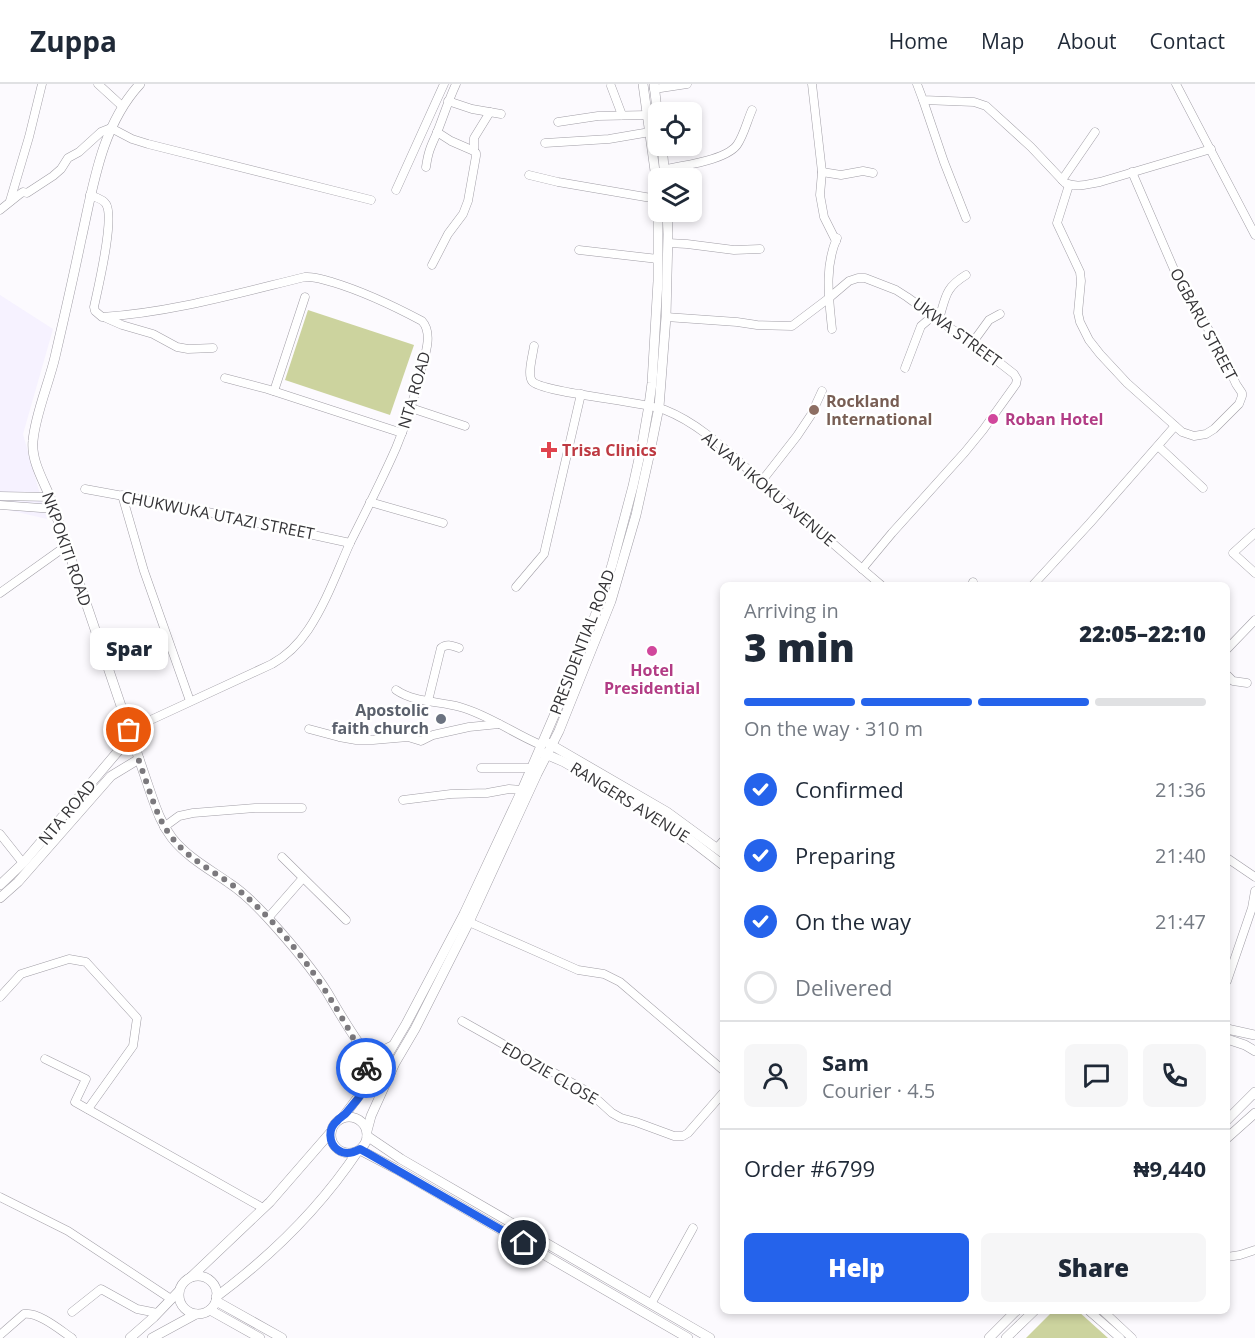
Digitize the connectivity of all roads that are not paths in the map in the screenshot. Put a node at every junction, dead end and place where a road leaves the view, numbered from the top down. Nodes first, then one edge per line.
1 (42, 84) edge
2 (98, 84) edge
3 (140, 84) edge
4 (444, 84) edge
5 (456, 84) edge
6 (643, 84) edge
7 (687, 84) edge
8 (812, 84) edge
9 (917, 84) edge
10 (1176, 84) edge
11 (611, 86) dead end
12 (654, 86) edge
13 (923, 100) junction
14 (448, 101) junction
15 (656, 102) edge
16 (122, 106) junction
17 (752, 110) dead end
18 (490, 112) junction
19 (501, 114) dead end
20 (621, 115) junction
21 (648, 115) joint
22 (558, 122) dead end
23 (111, 128) junction
24 (648, 130) edge
25 (437, 132) junction
26 (1095, 132) dead end
27 (545, 143) dead end
28 (1211, 149) junction
29 (474, 151) junction
30 (426, 167) dead end
31 (684, 168) edge
32 (822, 172) junction
33 (1132, 172) junction
34 (873, 173) dead end
35 (529, 175) dead end
36 (1065, 182) junction
37 (396, 190) dead end
38 (90, 195) junction
39 (648, 197) edge
40 (371, 200) dead end
41 (10, 202) junction
42 (0, 210) edge
43 (966, 218) dead end
44 (657, 222) edge
45 (667, 222) edge
46 (1255, 235) edge
47 (668, 243) junction
48 (760, 249) dead end
49 (579, 250) dead end
50 (658, 259) junction
51 (432, 265) dead end
52 (966, 275) dead end
53 (305, 297) dead end
54 (829, 298) junction
55 (662, 303) junction
56 (1000, 314) dead end
57 (102, 317) junction
58 (666, 317) junction
59 (936, 317) junction
60 (832, 329) dead end
61 (973, 342) junction
62 (534, 345) dead end
63 (213, 348) dead end
64 (905, 368) dead end
65 (225, 378) dead end
66 (274, 391) junction
67 (822, 391) dead end
68 (582, 394) junction
69 (654, 406) junction
70 (411, 408) junction
71 (465, 426) dead end
72 (1175, 426) junction
73 (402, 433) junction
74 (1158, 446) junction
75 (761, 482) junction
76 (1203, 488) dead end
77 (85, 489) dead end
78 (122, 495) junction
79 (0, 496) edge
80 (50, 497) junction
81 (370, 502) junction
82 (0, 505) edge
83 (54, 509) junction
84 (443, 524) dead end
85 (1255, 533) edge
86 (351, 543) junction
87 (66, 546) junction
88 (862, 569) junction
89 (1255, 573) edge
90 (877, 582) edge
91 (1035, 582) edge
92 (516, 587) dead end
93 (0, 593) edge
94 (1255, 620) edge
95 (1230, 647) edge
96 (459, 648) dead end
97 (1230, 678) edge
98 (1248, 682) dead end
99 (400, 693) dead end
100 (190, 701) junction
101 (428, 701) junction
102 (499, 724) junction
103 (309, 729) dead end
104 (559, 731) junction
105 (130, 733) junction
106 (545, 747) junction
107 (566, 758) junction
108 (138, 759) junction
109 (480, 768) dead end
110 (534, 771) junction
111 (522, 790) junction
112 (402, 800) dead end
113 (302, 808) dead end
114 (164, 827) junction
115 (0, 834) edge
116 (720, 847) edge
117 (496, 855) junction
118 (282, 857) dead end
119 (1230, 860) edge
120 (23, 863) junction
121 (720, 863) edge
122 (1255, 877) edge
123 (303, 878) junction
124 (0, 885) edge
125 (1255, 891) edge
126 (0, 898) edge
127 (268, 918) junction
128 (346, 920) dead end
129 (469, 922) junction
130 (1230, 972) edge
131 (0, 997) edge
132 (462, 1021) dead end
133 (1230, 1030) edge
134 (1255, 1035) edge
135 (354, 1038) junction
136 (1230, 1040) edge
137 (1245, 1045) junction
138 (393, 1046) junction
139 (364, 1049) junction
140 (1255, 1051) edge
141 (45, 1059) dead end
142 (1255, 1060) edge
143 (720, 1067) edge
144 (380, 1068) junction
145 (389, 1077) junction
146 (367, 1086) junction
147 (1255, 1092) edge
148 (720, 1096) edge
149 (88, 1109) junction
150 (1255, 1113) edge
151 (344, 1117) junction
152 (1230, 1117) edge
153 (330, 1132) junction
154 (367, 1133) junction
155 (1230, 1135) edge
156 (359, 1150) junction
157 (0, 1197) edge
158 (263, 1208) junction
159 (693, 1228) dead end
160 (1255, 1250) edge
161 (1230, 1257) edge
162 (191, 1277) junction
163 (179, 1291) junction
164 (171, 1299) junction
165 (216, 1299) junction
166 (651, 1304) junction
167 (210, 1310) junction
168 (72, 1312) dead end
169 (196, 1314) junction
170 (1013, 1314) edge
171 (1031, 1314) edge
172 (1092, 1314) edge
173 (1106, 1314) edge
174 (156, 1315) junction
175 (648, 1315) junction
176 (165, 1331) junction
177 (0, 1335) edge
178 (72, 1338) edge
179 (130, 1338) edge
180 (152, 1338) edge
181 (260, 1338) edge
182 (282, 1338) edge
183 (688, 1338) edge
184 (710, 1338) edge
185 (989, 1338) edge
186 (1006, 1338) edge
187 (1120, 1338) edge
188 (1132, 1338) edge

1 - 41 street
2 - 16 street
3 - 16 main road, NKPOKITI ROAD
4 - 37 street
5 - 14 street
6 - 21 main road, PRESIDENTIAL ROAD
7 - 12 street
8 - 32 street
9 - 13 street
10 - 28 street
11 - 20 street
12 - 15 main road
13 - 36 street
13 - 43 street
14 - 18 street
14 - 25 street
16 - 23 main road, NKPOKITI ROAD
17 - 31 street
18 - 19 street
18 - 29 street
20 - 21 street
20 - 22 street
23 - 38 main road, NKPOKITI ROAD
23 - 40 street
23 - 41 street
24 - 27 street
25 - 29 street
25 - 30 street
26 - 36 street, OGBARU STREET
28 - 33 street
28 - 46 street
29 - 51 street
32 - 34 street
32 - 54 street
33 - 36 street
33 - 72 street, OGBARU STREET
35 - 39 street
36 - 72 street, OGBARU STREET
38 - 57 street
38 - 80 main road, NKPOKITI ROAD
41 - 42 street
44 - 50 main road, PRESIDENTIAL ROAD
45 - 47 main road, PRESIDENTIAL ROAD
47 - 48 street
47 - 55 main road, PRESIDENTIAL ROAD
49 - 50 street
50 - 55 main road, PRESIDENTIAL ROAD
52 - 59 street
53 - 66 street
54 - 58 street, UKWA STREET
54 - 59 street, UKWA STREET
54 - 60 street
55 - 58 main road, PRESIDENTIAL ROAD
55 - 69 main road, PRESIDENTIAL ROAD
56 - 61 street
57 - 63 street
57 - 70 street, NTA ROAD
58 - 69 main road, PRESIDENTIAL ROAD
59 - 61 street, UKWA STREET
59 - 64 street
61 - 88 street, UKWA STREET
62 - 68 street, ALVAN IKOKU AVENUE
65 - 66 street
66 - 73 street
67 - 75 street
68 - 69 street, ALVAN IKOKU AVENUE
68 - 92 street
69 - 75 street, ALVAN IKOKU AVENUE
69 - 104 main road, PRESIDENTIAL ROAD
69 - 106 main road, PRESIDENTIAL ROAD
70 - 71 street
70 - 73 street, NTA ROAD
72 - 74 street
73 - 81 street, NTA ROAD
74 - 76 street
74 - 91 street
75 - 88 street, ALVAN IKOKU AVENUE
77 - 78 street, CHUKWUKA UTAZI STREET
78 - 86 street, CHUKWUKA UTAZI STREET
78 - 100 street
79 - 80 street
80 - 83 main road, NKPOKITI ROAD
81 - 84 street
81 - 86 street, NTA ROAD
82 - 83 street
83 - 87 main road, NKPOKITI ROAD
85 - 89 street
86 - 100 street, NTA ROAD
87 - 93 street
87 - 105 main road, NKPOKITI ROAD
88 - 90 street, ALVAN IKOKU AVENUE
94 - 95 street
96 - 101 street
97 - 98 street
99 - 101 street
100 - 105 street, NTA ROAD
101 - 102 street
102 - 103 street
102 - 106 street
104 - 106 main road, PRESIDENTIAL ROAD
104 - 107 main road
105 - 108 main road, NKPOKITI ROAD
105 - 120 main road, NTA ROAD
106 - 107 main road
106 - 110 main road, PRESIDENTIAL ROAD
107 - 110 main road
107 - 116 main road, RANGERS AVENUE
107 - 121 main road, RANGERS AVENUE
108 - 114 main road, NKPOKITI ROAD
108 - 126 main road, NTA ROAD
109 - 110 street
110 - 111 main road, PRESIDENTIAL ROAD
110 - 117 main road, PRESIDENTIAL ROAD
111 - 112 street
111 - 117 main road, PRESIDENTIAL ROAD
113 - 114 street
114 - 127 main road, NKPOKITI ROAD
115 - 120 street
117 - 129 main road, PRESIDENTIAL ROAD
117 - 138 main road, PRESIDENTIAL ROAD
118 - 123 street
119 - 122 street
120 - 124 main road, NTA ROAD
123 - 127 street
123 - 128 street
125 - 130 street
127 - 135 main road, NKPOKITI ROAD
129 - 143 street
129 - 145 main road, PRESIDENTIAL ROAD
131 - 149 street
132 - 148 street, EDOZIE CLOSE
133 - 134 main road
135 - 139 main road, NKPOKITI ROAD
135 - 146 main road
136 - 137 main road
137 - 140 main road
137 - 142 main road
138 - 139 main road
138 - 144 main road, PRESIDENTIAL ROAD
139 - 144 main road, NKPOKITI ROAD
141 - 149 street
144 - 145 main road, NKPOKITI ROAD
144 - 146 main road, PRESIDENTIAL ROAD
145 - 154 main road, PRESIDENTIAL ROAD
146 - 151 main road, PRESIDENTIAL ROAD
147 - 152 main road
149 - 158 street
150 - 155 main road
151 - 153 main road
151 - 154 main road
153 - 156 main road
153 - 158 main road
154 - 156 main road
154 - 166 main road
156 - 165 main road
156 - 175 main road
157 - 164 street
158 - 162 main road
159 - 166 street
160 - 161 street
162 - 163 main road
162 - 165 main road
163 - 164 main road
163 - 169 main road
164 - 174 main road
165 - 167 main road
165 - 182 main road
166 - 175 main road
166 - 184 main road
167 - 169 main road
167 - 181 main road
168 - 174 street
169 - 176 main road
170 - 185 main road
171 - 186 main road
172 - 187 street
173 - 188 street
174 - 176 main road
174 - 179 main road
175 - 183 main road
176 - 180 main road
177 - 178 street

